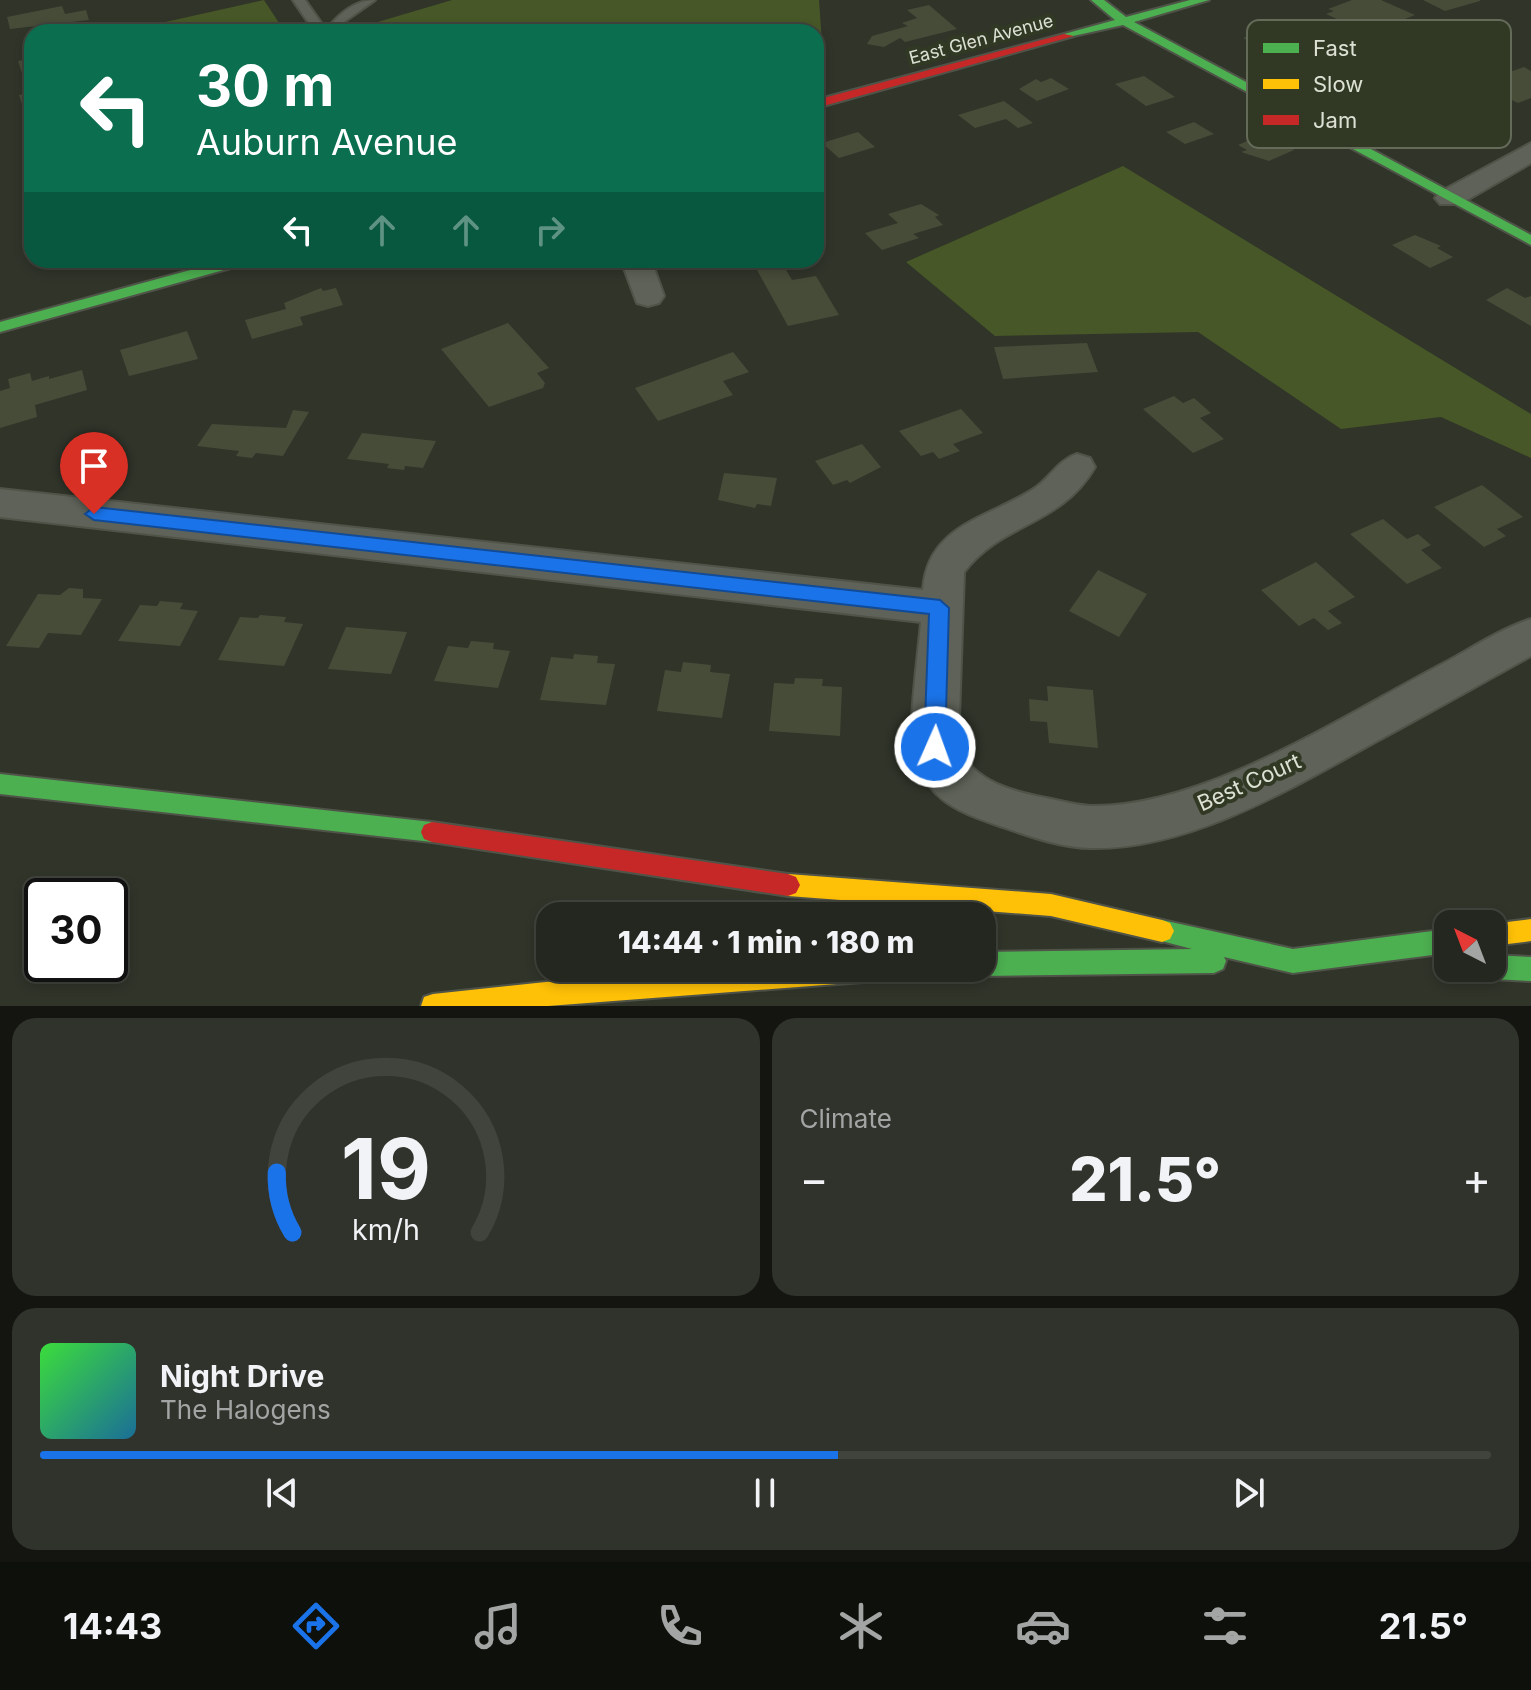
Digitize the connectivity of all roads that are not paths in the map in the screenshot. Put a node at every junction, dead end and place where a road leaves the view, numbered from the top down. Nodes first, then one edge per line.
1 (299, 0) edge
2 (369, 0) edge
3 (1097, 0) edge
4 (1203, 0) edge
5 (1124, 21) junction
6 (316, 24) edge
7 (340, 24) edge
8 (1247, 88) edge
9 (824, 102) edge
10 (1358, 148) edge
11 (1531, 151) edge
12 (1450, 198) junction
13 (1531, 241) edge
14 (215, 268) edge
15 (639, 268) edge
16 (648, 296) dead end
17 (0, 327) edge
18 (1077, 467) dead end
19 (0, 503) edge
20 (940, 608) junction
21 (1531, 636) edge
22 (0, 784) edge
23 (1531, 930) edge
24 (1506, 933) edge
25 (1434, 943) edge
26 (1293, 961) junction
27 (996, 964) edge
28 (1422, 964) dead end
29 (1506, 968) edge
30 (1531, 969) edge
31 (697, 982) edge
32 (433, 1006) edge

1 - 6 lane
2 - 7 lane
3 - 5 main road
4 - 5 main road, East Glen Avenue
5 - 8 main road
5 - 9 main road, East Glen Avenue
10 - 12 main road
11 - 12 street
12 - 13 main road
14 - 17 main road
15 - 16 street
18 - 20 street
19 - 20 street
20 - 21 street, Best Court
22 - 26 main road
23 - 24 main road
25 - 26 main road
26 - 27 main road
26 - 28 main road
29 - 30 main road
31 - 32 main road

